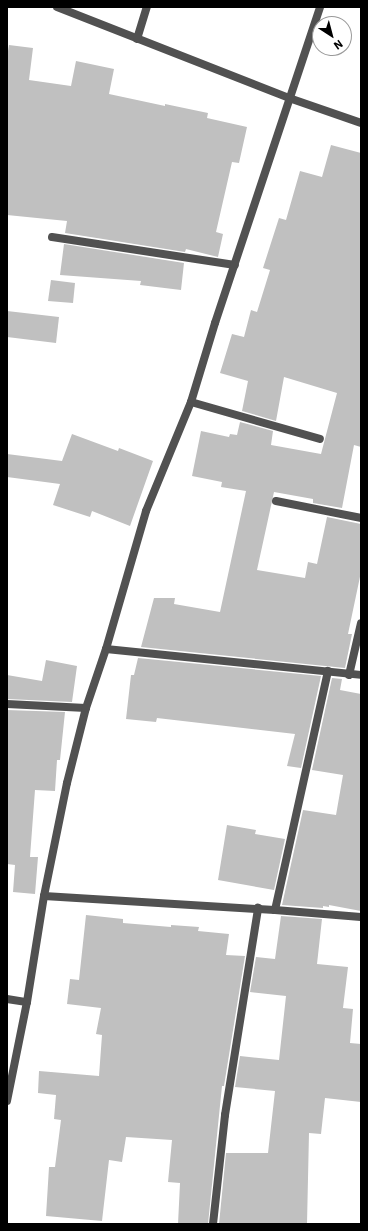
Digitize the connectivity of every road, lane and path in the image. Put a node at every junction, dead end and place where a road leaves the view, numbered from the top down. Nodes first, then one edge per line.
1 (57, 7) edge
2 (147, 7) edge
3 (320, 7) edge
4 (137, 38) junction
5 (289, 98) junction
6 (361, 123) edge
7 (52, 236) dead end
8 (235, 265) junction
9 (191, 402) junction
10 (320, 439) dead end
11 (276, 501) dead end
12 (361, 518) edge
13 (361, 623) edge
14 (106, 649) junction
15 (328, 672) junction
16 (349, 675) junction
17 (361, 675) edge
18 (7, 704) edge
19 (86, 708) junction
20 (44, 896) junction
21 (258, 908) junction
22 (275, 910) junction
23 (361, 917) edge
24 (7, 999) edge
25 (27, 1002) junction
26 (7, 1101) edge
27 (213, 1224) edge

1 - 4 street
2 - 4 street
3 - 5 street
4 - 5 street
5 - 6 street
5 - 8 street
7 - 8 street
8 - 9 street
9 - 10 street
9 - 14 street
11 - 12 street
13 - 16 street
14 - 15 street
14 - 19 street
15 - 16 street
15 - 22 street
16 - 17 street
18 - 19 street
19 - 20 street
20 - 21 street
20 - 25 street
21 - 22 street
21 - 27 street
22 - 23 street
24 - 25 street
25 - 26 street

